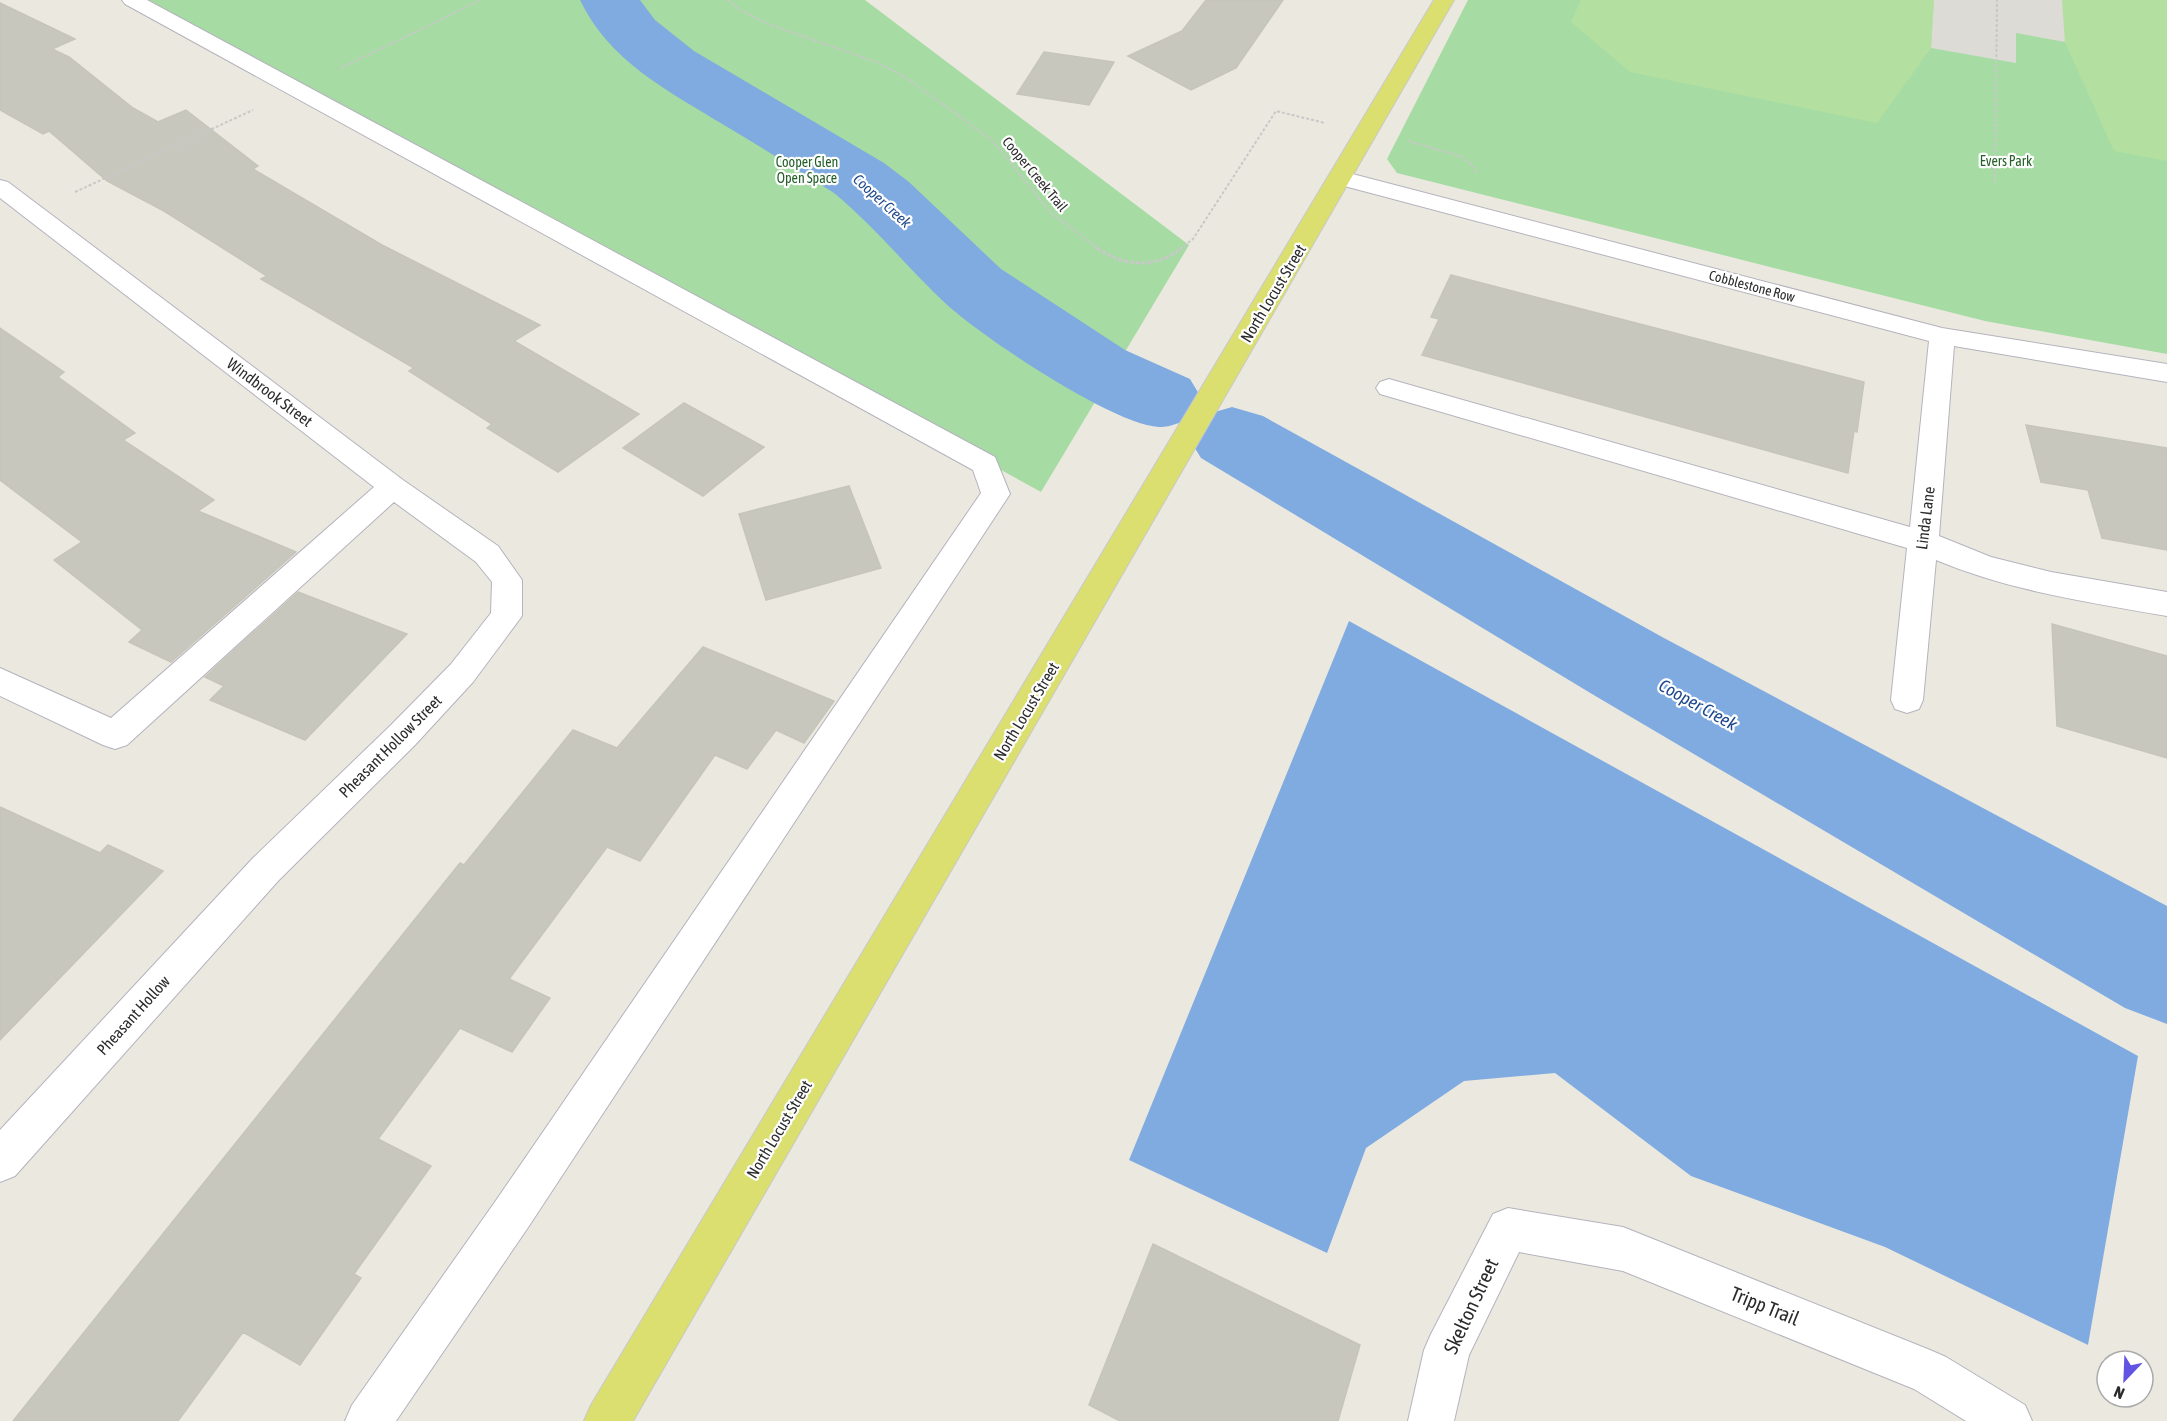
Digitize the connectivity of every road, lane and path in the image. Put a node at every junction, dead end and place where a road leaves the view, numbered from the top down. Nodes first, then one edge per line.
1 (132, 0) edge
2 (728, 0) edge
3 (1444, 0) edge
4 (1996, 0) edge
5 (1331, 124) dead end
6 (1403, 140) dead end
7 (1341, 178) junction
8 (1475, 182) dead end
9 (1995, 182) dead end
10 (0, 187) edge
11 (1942, 336) junction
12 (2167, 373) edge
13 (1389, 388) dead end
14 (393, 487) junction
15 (1922, 541) junction
16 (2167, 604) edge
17 (506, 615) joint
18 (0, 681) edge
19 (1907, 700) dead end
20 (266, 869) joint
21 (0, 1161) edge
22 (1508, 1229) joint
23 (368, 1421) edge
24 (607, 1421) edge
25 (1431, 1421) edge
26 (2009, 1421) edge

1 - 23 street
2 - 5 path, Cooper Creek Trail
3 - 7 main road, North Locust Street
4 - 9 path
6 - 8 path
7 - 11 street, Cobblestone Row
7 - 24 main road, North Locust Street
10 - 14 street, Windbrook Street
11 - 12 street, Cobblestone Row
11 - 15 street, Linda Lane
13 - 15 street
14 - 17 street, Windbrook Street
14 - 18 street
15 - 16 street
15 - 19 street, Linda Lane
17 - 20 street, Pheasant Hollow Street
20 - 21 street, Pheasant Hollow
22 - 25 street, Skelton Street
22 - 26 street, Tripp Trail

